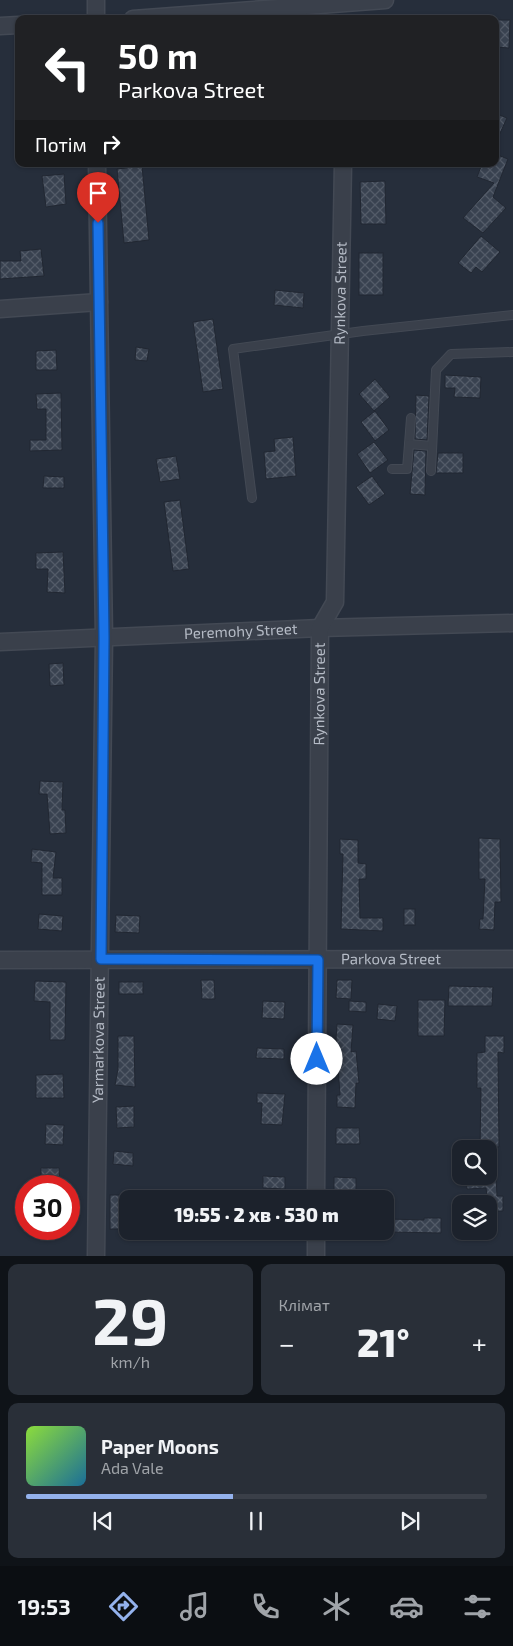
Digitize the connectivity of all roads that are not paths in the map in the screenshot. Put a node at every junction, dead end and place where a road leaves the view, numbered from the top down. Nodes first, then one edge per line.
1 (96, 0) edge
2 (385, 0) edge
3 (345, 7) edge
4 (96, 15) edge
5 (204, 15) edge
6 (15, 25) edge
7 (0, 26) edge
8 (97, 167) edge
9 (343, 167) edge
10 (99, 302) junction
11 (0, 309) edge
12 (513, 315) edge
13 (340, 334) junction
14 (513, 352) edge
15 (411, 418) dead end
16 (409, 444) junction
17 (432, 446) junction
18 (392, 469) dead end
19 (431, 471) dead end
20 (252, 498) dead end
21 (513, 623) edge
22 (320, 628) junction
23 (104, 638) junction
24 (0, 642) edge
25 (101, 959) junction
26 (513, 959) edge
27 (0, 960) edge
28 (318, 960) junction
29 (316, 1190) edge
30 (316, 1240) edge
31 (96, 1256) edge
32 (316, 1256) edge

1 - 4 street
2 - 3 street
3 - 5 street
6 - 7 street
8 - 10 street, Yarmarkova Street
9 - 13 street, Rynkova Street
10 - 11 street
10 - 23 street, Yarmarkova Street
12 - 13 lane
13 - 20 lane
13 - 22 street, Rynkova Street
14 - 17 lane
15 - 16 lane
16 - 17 lane
16 - 18 lane
17 - 19 lane
21 - 22 street, Peremohy Street
22 - 23 street, Peremohy Street
22 - 28 street, Rynkova Street
23 - 24 street, Peremohy Street
23 - 25 street, Yarmarkova Street
25 - 27 street, Parkova Street
25 - 28 street, Parkova Street
25 - 31 street, Yarmarkova Street
26 - 28 street, Parkova Street
28 - 29 street, Rynkova Street
30 - 32 street

